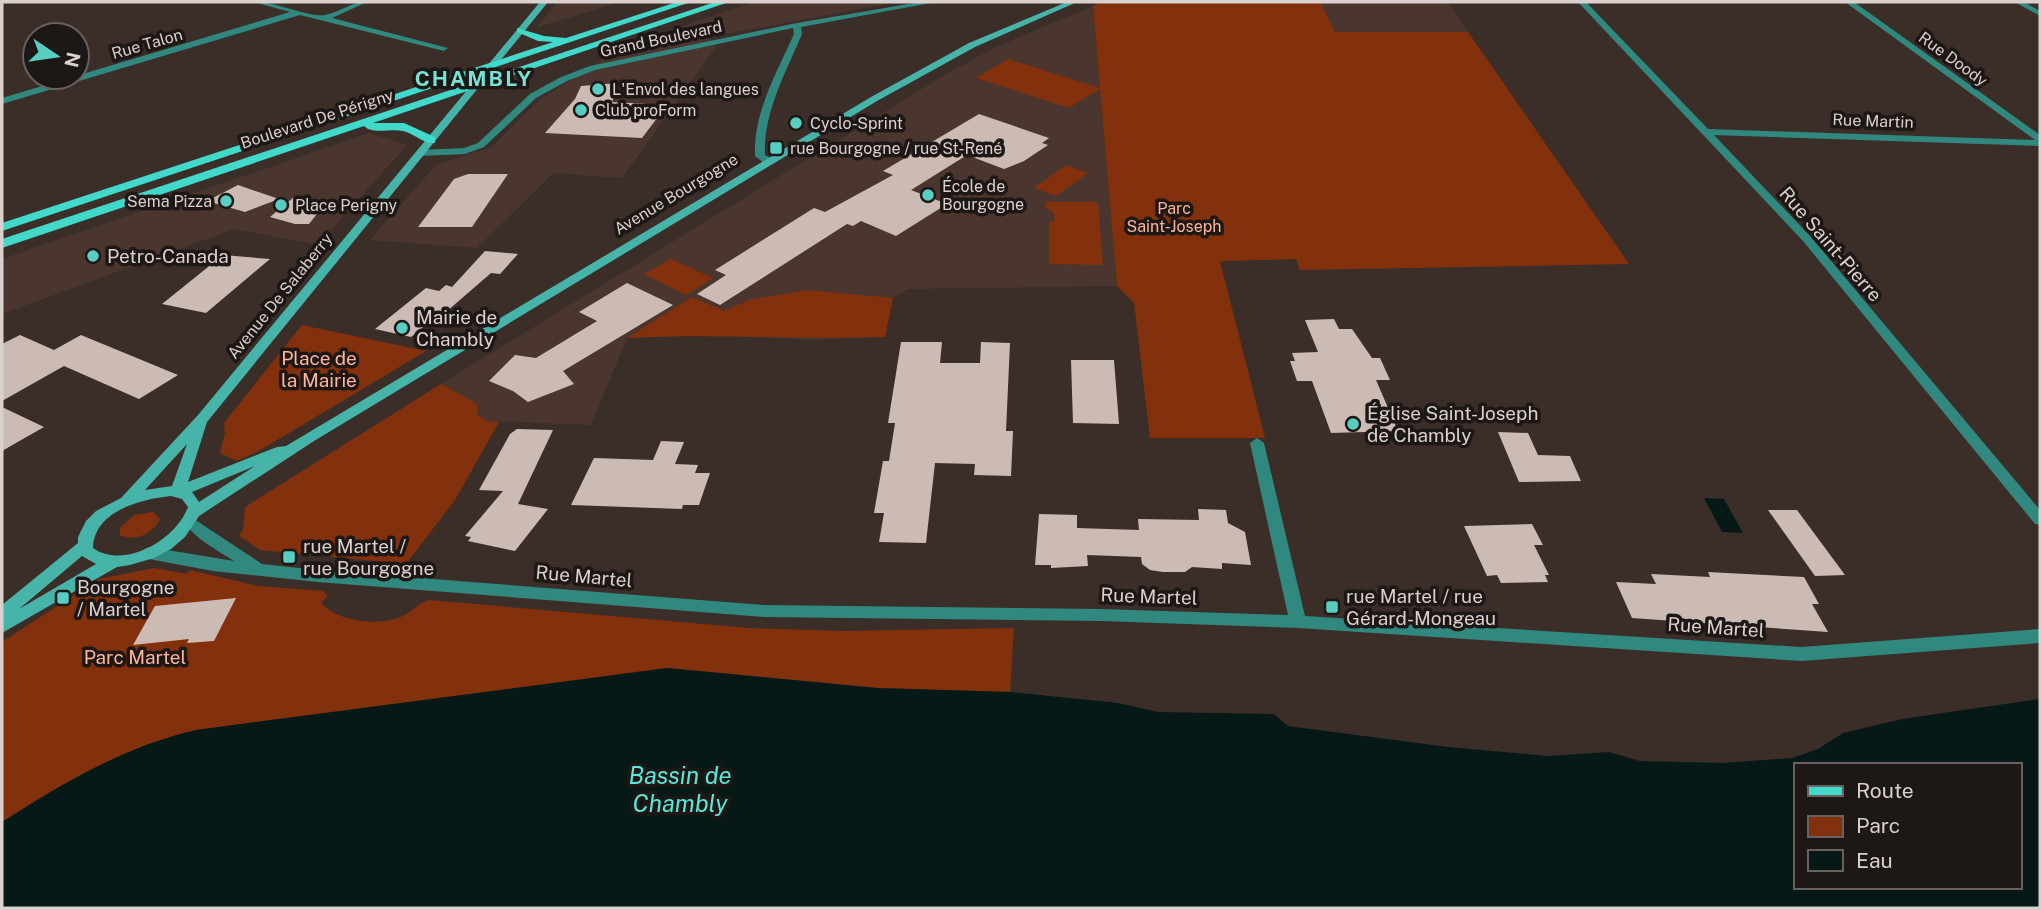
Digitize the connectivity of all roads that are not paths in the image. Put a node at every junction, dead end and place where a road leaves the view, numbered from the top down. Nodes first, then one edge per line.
1 (258, 2) edge
2 (363, 2) edge
3 (544, 2) edge
4 (686, 2) edge
5 (724, 2) edge
6 (932, 2) edge
7 (1073, 2) edge
8 (1582, 2) edge
9 (1849, 2) edge
10 (2019, 2) edge
11 (300, 12) junction
12 (2040, 14) edge
13 (324, 18) junction
14 (797, 25) junction
15 (521, 30) junction
16 (572, 39) junction
17 (444, 48) dead end
18 (492, 66) junction
19 (477, 85) junction
20 (2, 101) edge
21 (1705, 132) junction
22 (332, 133) junction
23 (431, 140) junction
24 (2040, 141) edge
25 (420, 153) junction
26 (768, 161) junction
27 (2, 227) edge
28 (2, 244) edge
29 (203, 418) junction
30 (309, 438) junction
31 (1257, 443) dead end
32 (177, 492) junction
33 (126, 501) junction
34 (193, 517) junction
35 (2040, 520) edge
36 (84, 547) junction
37 (149, 553) junction
38 (114, 561) junction
39 (257, 568) junction
40 (2, 614) edge
41 (1298, 622) junction
42 (2, 627) edge
43 (2040, 636) edge

1 - 11 street
2 - 13 street
3 - 15 street, Avenue De Salaberry
4 - 16 main road, Boulevard De Périgny
5 - 19 main road, Boulevard De Périgny
6 - 14 street, Grand Boulevard
7 - 26 street, Avenue Bourgogne
8 - 21 street, Rue Saint-Pierre
9 - 24 street, Rue Doody
10 - 12 street
11 - 13 street
11 - 20 street, Rue Talon
13 - 17 street
14 - 25 street, Grand Boulevard
14 - 26 street
15 - 16 main road
15 - 18 street, Avenue De Salaberry
16 - 18 main road, Boulevard De Périgny
18 - 19 street, Avenue De Salaberry
18 - 27 main road, Boulevard De Périgny
19 - 22 main road, Boulevard De Périgny
19 - 23 street, Avenue De Salaberry
21 - 24 street, Rue Martin
21 - 35 street, Rue Saint-Pierre
22 - 23 main road
22 - 28 main road, Boulevard De Périgny
23 - 25 street, Avenue De Salaberry
25 - 29 street, Avenue De Salaberry
26 - 30 street, Avenue Bourgogne
29 - 32 street, Avenue De Salaberry
29 - 33 street, Avenue De Salaberry
30 - 32 street, Avenue Bourgogne
30 - 34 street, Avenue Bourgogne
31 - 41 street
32 - 33 street, Avenue Bourgogne
32 - 34 street
33 - 36 street
34 - 37 street, Avenue Bourgogne
34 - 39 street, Rue Martel
36 - 38 street
36 - 40 street
37 - 38 street, Avenue Bourgogne
37 - 39 street, Rue Martel
38 - 42 street
39 - 41 street, Rue Martel
41 - 43 street, Rue Martel

